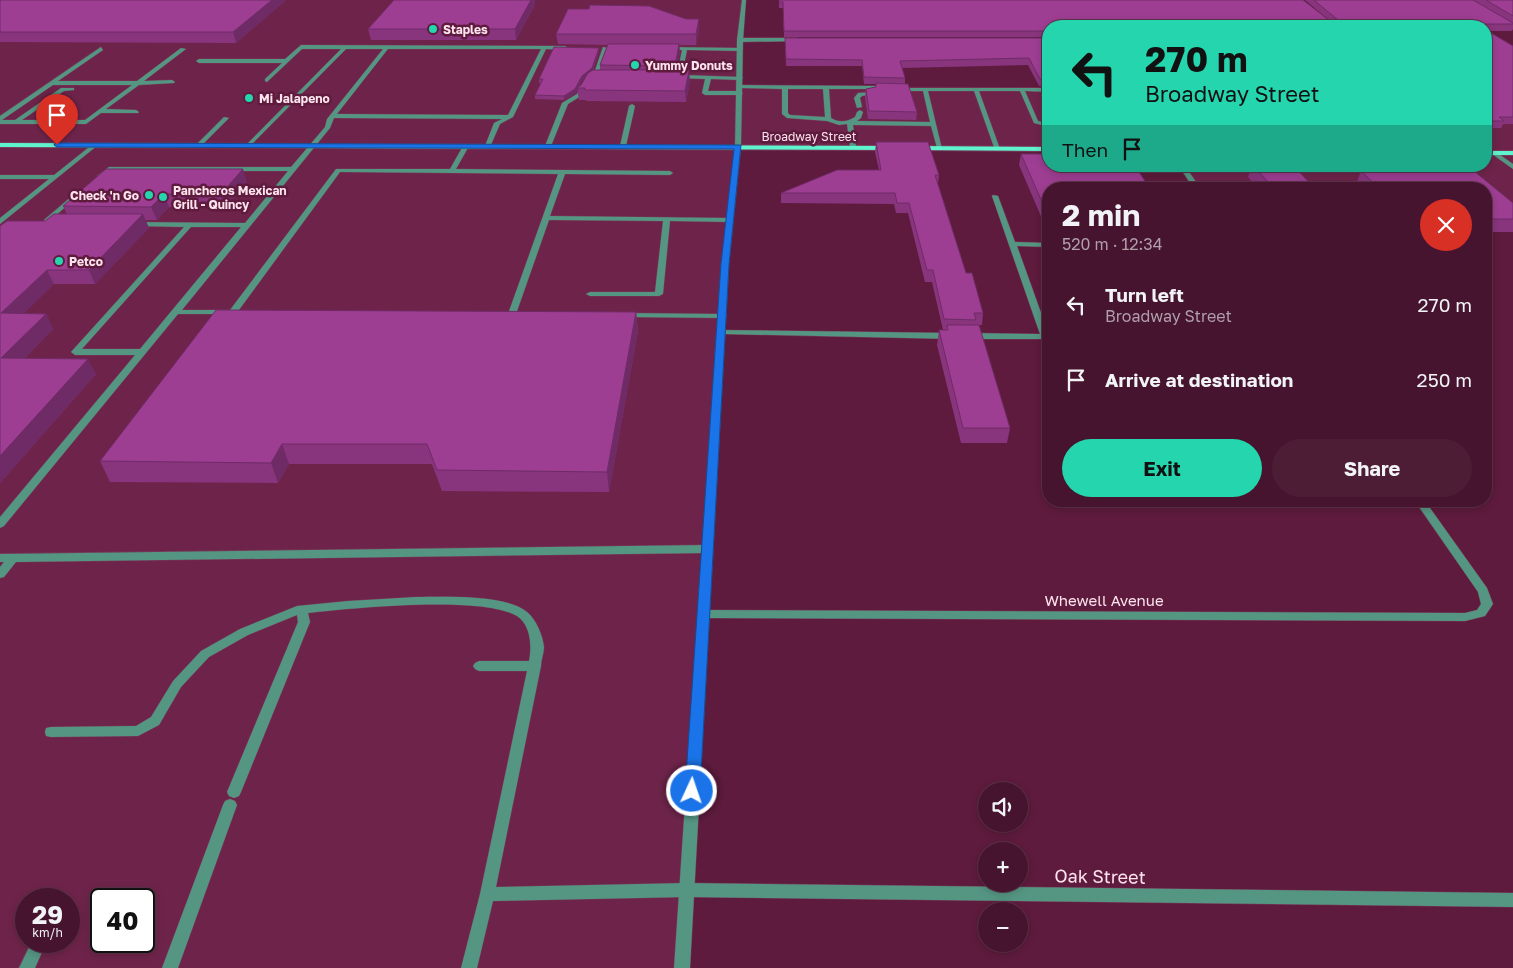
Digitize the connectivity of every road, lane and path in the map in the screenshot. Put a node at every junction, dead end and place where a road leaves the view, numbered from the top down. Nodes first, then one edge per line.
1 (744, 0) edge
2 (800, 40) edge
3 (740, 44) junction
4 (345, 47) junction
5 (387, 47) junction
6 (544, 48) junction
7 (570, 48) edge
8 (597, 48) edge
9 (605, 48) junction
10 (614, 48) edge
11 (659, 48) edge
12 (685, 48) junction
13 (101, 49) edge
14 (183, 50) edge
15 (199, 61) dead end
16 (287, 61) junction
17 (597, 71) junction
18 (605, 71) edge
19 (671, 74) edge
20 (680, 75) junction
21 (592, 77) junction
22 (602, 77) edge
23 (708, 78) junction
24 (267, 80) dead end
25 (172, 82) dead end
26 (138, 83) junction
27 (51, 84) junction
28 (740, 86) junction
29 (785, 87) junction
30 (131, 88) junction
31 (826, 88) junction
32 (905, 89) junction
33 (925, 89) junction
34 (976, 89) junction
35 (1022, 90) junction
36 (1042, 90) edge
37 (632, 106) edge
38 (100, 112) junction
39 (136, 112) dead end
40 (332, 116) junction
41 (510, 117) junction
42 (226, 118) dead end
43 (828, 119) junction
44 (0, 120) edge
45 (16, 122) junction
46 (850, 123) junction
47 (1042, 123) edge
48 (934, 124) junction
49 (0, 145) edge
50 (95, 145) junction
51 (199, 145) junction
52 (249, 145) junction
53 (314, 145) junction
54 (466, 146) junction
55 (488, 146) junction
56 (548, 146) junction
57 (623, 146) junction
58 (738, 146) junction
59 (853, 148) junction
60 (940, 148) junction
61 (997, 149) junction
62 (1042, 149) edge
63 (1492, 153) edge
64 (1513, 153) edge
65 (1492, 154) edge
66 (1513, 167) edge
67 (294, 169) junction
68 (452, 171) junction
69 (562, 172) junction
70 (670, 172) dead end
71 (0, 177) edge
72 (55, 177) junction
73 (95, 181) edge
74 (80, 193) edge
75 (995, 196) dead end
76 (0, 213) edge
77 (11, 213) junction
78 (546, 218) junction
79 (667, 219) junction
80 (730, 220) junction
81 (0, 223) edge
82 (9, 223) edge
83 (34, 224) edge
84 (43, 224) junction
85 (53, 224) edge
86 (131, 224) edge
87 (190, 224) junction
88 (247, 225) junction
89 (1011, 244) junction
90 (1042, 245) edge
91 (590, 294) dead end
92 (174, 312) junction
93 (233, 312) junction
94 (242, 312) edge
95 (502, 314) edge
96 (615, 315) edge
97 (723, 316) junction
98 (1042, 326) edge
99 (722, 332) junction
100 (1042, 337) edge
101 (141, 352) junction
102 (1424, 507) edge
103 (0, 524) edge
104 (707, 549) junction
105 (0, 558) edge
106 (13, 558) junction
107 (0, 574) edge
108 (301, 609) junction
109 (703, 614) junction
110 (479, 666) dead end
111 (534, 666) junction
112 (51, 732) dead end
113 (687, 890) junction
114 (487, 894) junction
115 (1513, 900) edge
116 (34, 953) edge
117 (27, 968) edge
118 (170, 968) edge
119 (469, 968) edge
120 (682, 968) edge

1 - 3 street
2 - 3 street
3 - 12 street
3 - 28 street
4 - 5 street
4 - 16 street
4 - 52 street
5 - 6 street
5 - 40 street
6 - 7 street
6 - 41 street
8 - 9 street
9 - 10 street
9 - 17 street
11 - 12 street
12 - 20 street
13 - 27 street
14 - 26 street
15 - 16 street
16 - 24 street
17 - 18 street
17 - 21 street
19 - 20 street
20 - 23 street
21 - 22 street
21 - 56 street
23 - 28 street
23 - 28 street
25 - 26 street
26 - 27 street
26 - 30 street
27 - 44 street
28 - 29 street
28 - 58 street
29 - 31 street
29 - 43 street
30 - 38 street
30 - 45 street
31 - 32 street
31 - 43 street
32 - 33 street
32 - 46 street
33 - 34 street
33 - 48 street
34 - 35 street
34 - 61 street
35 - 36 street
35 - 47 street
37 - 57 street
38 - 39 street
38 - 45 street
40 - 41 street
40 - 53 street
41 - 55 street
42 - 51 street
43 - 46 street
44 - 45 street
46 - 48 street
46 - 59 street
48 - 60 street
49 - 50 main road, Broadway Street
50 - 51 main road, Broadway Street
50 - 72 street
51 - 52 main road, Broadway Street
52 - 53 main road, Broadway Street
53 - 54 main road, Broadway Street
53 - 67 street
54 - 55 main road, Broadway Street
54 - 68 street
55 - 56 main road, Broadway Street
56 - 57 main road, Broadway Street
57 - 58 main road, Broadway Street
58 - 59 main road, Broadway Street
58 - 80 street
59 - 60 main road, Broadway Street
60 - 61 main road, Broadway Street
61 - 62 main road, Broadway Street
63 - 64 main road
65 - 66 street
67 - 73 street
67 - 88 street
68 - 69 street
68 - 93 street
69 - 70 street
69 - 78 street
71 - 72 street
72 - 77 street
74 - 84 street
75 - 89 street
76 - 77 street
77 - 81 street
78 - 79 street
78 - 95 street
79 - 80 street
79 - 91 street
80 - 97 street
81 - 82 street
83 - 84 street
84 - 85 street
86 - 87 street
87 - 88 street
87 - 101 street
88 - 92 street
89 - 90 street
89 - 98 street
92 - 93 street
92 - 101 street
93 - 94 street
96 - 97 street
97 - 99 street
99 - 100 street
99 - 104 street
101 - 103 street
102 - 109 street, Whewell Avenue
104 - 106 street
104 - 109 street
105 - 106 street
106 - 107 street
108 - 111 street
108 - 112 street
108 - 118 street
109 - 113 street
110 - 111 street
111 - 114 street
113 - 114 street, Oak Street
113 - 115 street, Oak Street
113 - 120 street
114 - 119 street
116 - 117 street

